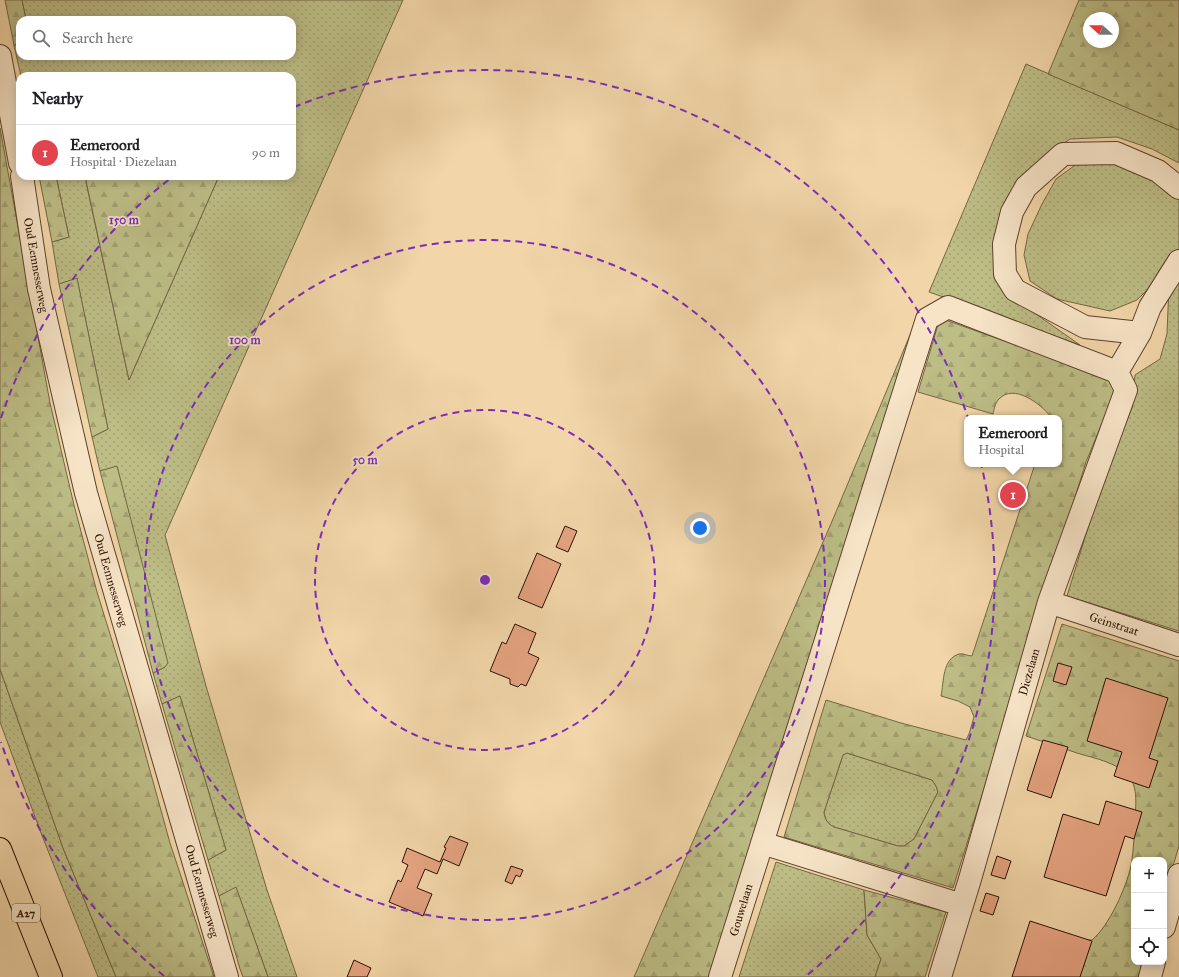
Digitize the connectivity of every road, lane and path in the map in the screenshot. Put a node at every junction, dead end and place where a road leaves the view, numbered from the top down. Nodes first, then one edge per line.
1 (0, 56) edge
2 (16, 142) edge
3 (23, 180) edge
4 (1179, 188) edge
5 (1179, 261) edge
6 (1140, 333) junction
7 (1117, 372) junction
8 (1049, 602) junction
9 (1179, 645) edge
10 (762, 843) junction
11 (0, 849) edge
12 (1179, 877) edge
13 (962, 905) junction
14 (1167, 917) edge
15 (1153, 965) edge
16 (52, 977) edge
17 (227, 977) edge
18 (720, 977) edge
19 (940, 977) edge
20 (1150, 977) edge

1 - 2 street
3 - 17 street, Oud Eemnesserweg
4 - 6 street
5 - 6 street
6 - 7 street
7 - 8 street, Diezelaan
7 - 10 street, Gouwelaan
8 - 9 street, Geinstraat
8 - 13 street, Diezelaan
10 - 13 street
10 - 18 street, Gouwelaan
11 - 16 highway, A27
12 - 14 street
13 - 19 street, Diezelaan
15 - 20 street

